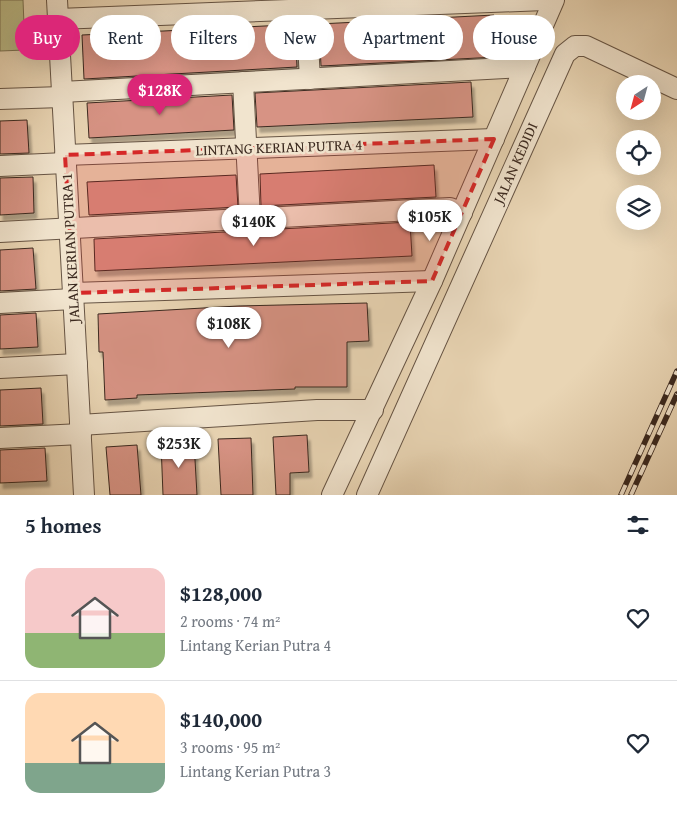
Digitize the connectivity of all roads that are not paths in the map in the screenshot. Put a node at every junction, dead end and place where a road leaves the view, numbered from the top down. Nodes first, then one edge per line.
1 (546, 0) edge
2 (554, 0) edge
3 (308, 6) edge
4 (57, 9) edge
5 (525, 67) junction
6 (310, 79) junction
7 (243, 82) junction
8 (677, 89) edge
9 (62, 95) junction
10 (0, 99) edge
11 (494, 139) junction
12 (247, 148) junction
13 (65, 159) junction
14 (0, 166) edge
15 (462, 213) junction
16 (250, 219) junction
17 (69, 229) junction
18 (0, 232) edge
19 (432, 281) junction
20 (73, 296) junction
21 (0, 303) edge
22 (76, 364) junction
23 (0, 368) edge
24 (373, 410) junction
25 (80, 429) junction
26 (0, 438) edge
27 (84, 495) edge
28 (332, 495) edge
29 (366, 495) edge

1 - 3 street
2 - 5 street
3 - 4 street
3 - 6 street
4 - 9 street, JALAN KERIAN PUTRA 1
5 - 6 street
5 - 11 street
6 - 7 street
7 - 9 street
7 - 12 street
8 - 29 street, JALAN KEDIDI
9 - 10 street
9 - 13 street, JALAN KERIAN PUTRA 1
11 - 12 street, LINTANG KERIAN PUTRA 4
11 - 15 street
12 - 13 street, LINTANG KERIAN PUTRA 4
12 - 16 street
13 - 14 street, LINTANG KERIAN PUTRA 4
13 - 17 street, JALAN KERIAN PUTRA 1
15 - 16 street
15 - 19 street
16 - 17 street
17 - 18 street
17 - 20 street, JALAN KERIAN PUTRA 1
19 - 20 street
19 - 24 street
20 - 21 street
20 - 22 street, JALAN KERIAN PUTRA 1
22 - 23 street
22 - 25 street, JALAN KERIAN PUTRA 1
24 - 25 street
24 - 28 street
25 - 26 street
25 - 27 street, JALAN KERIAN PUTRA 1

